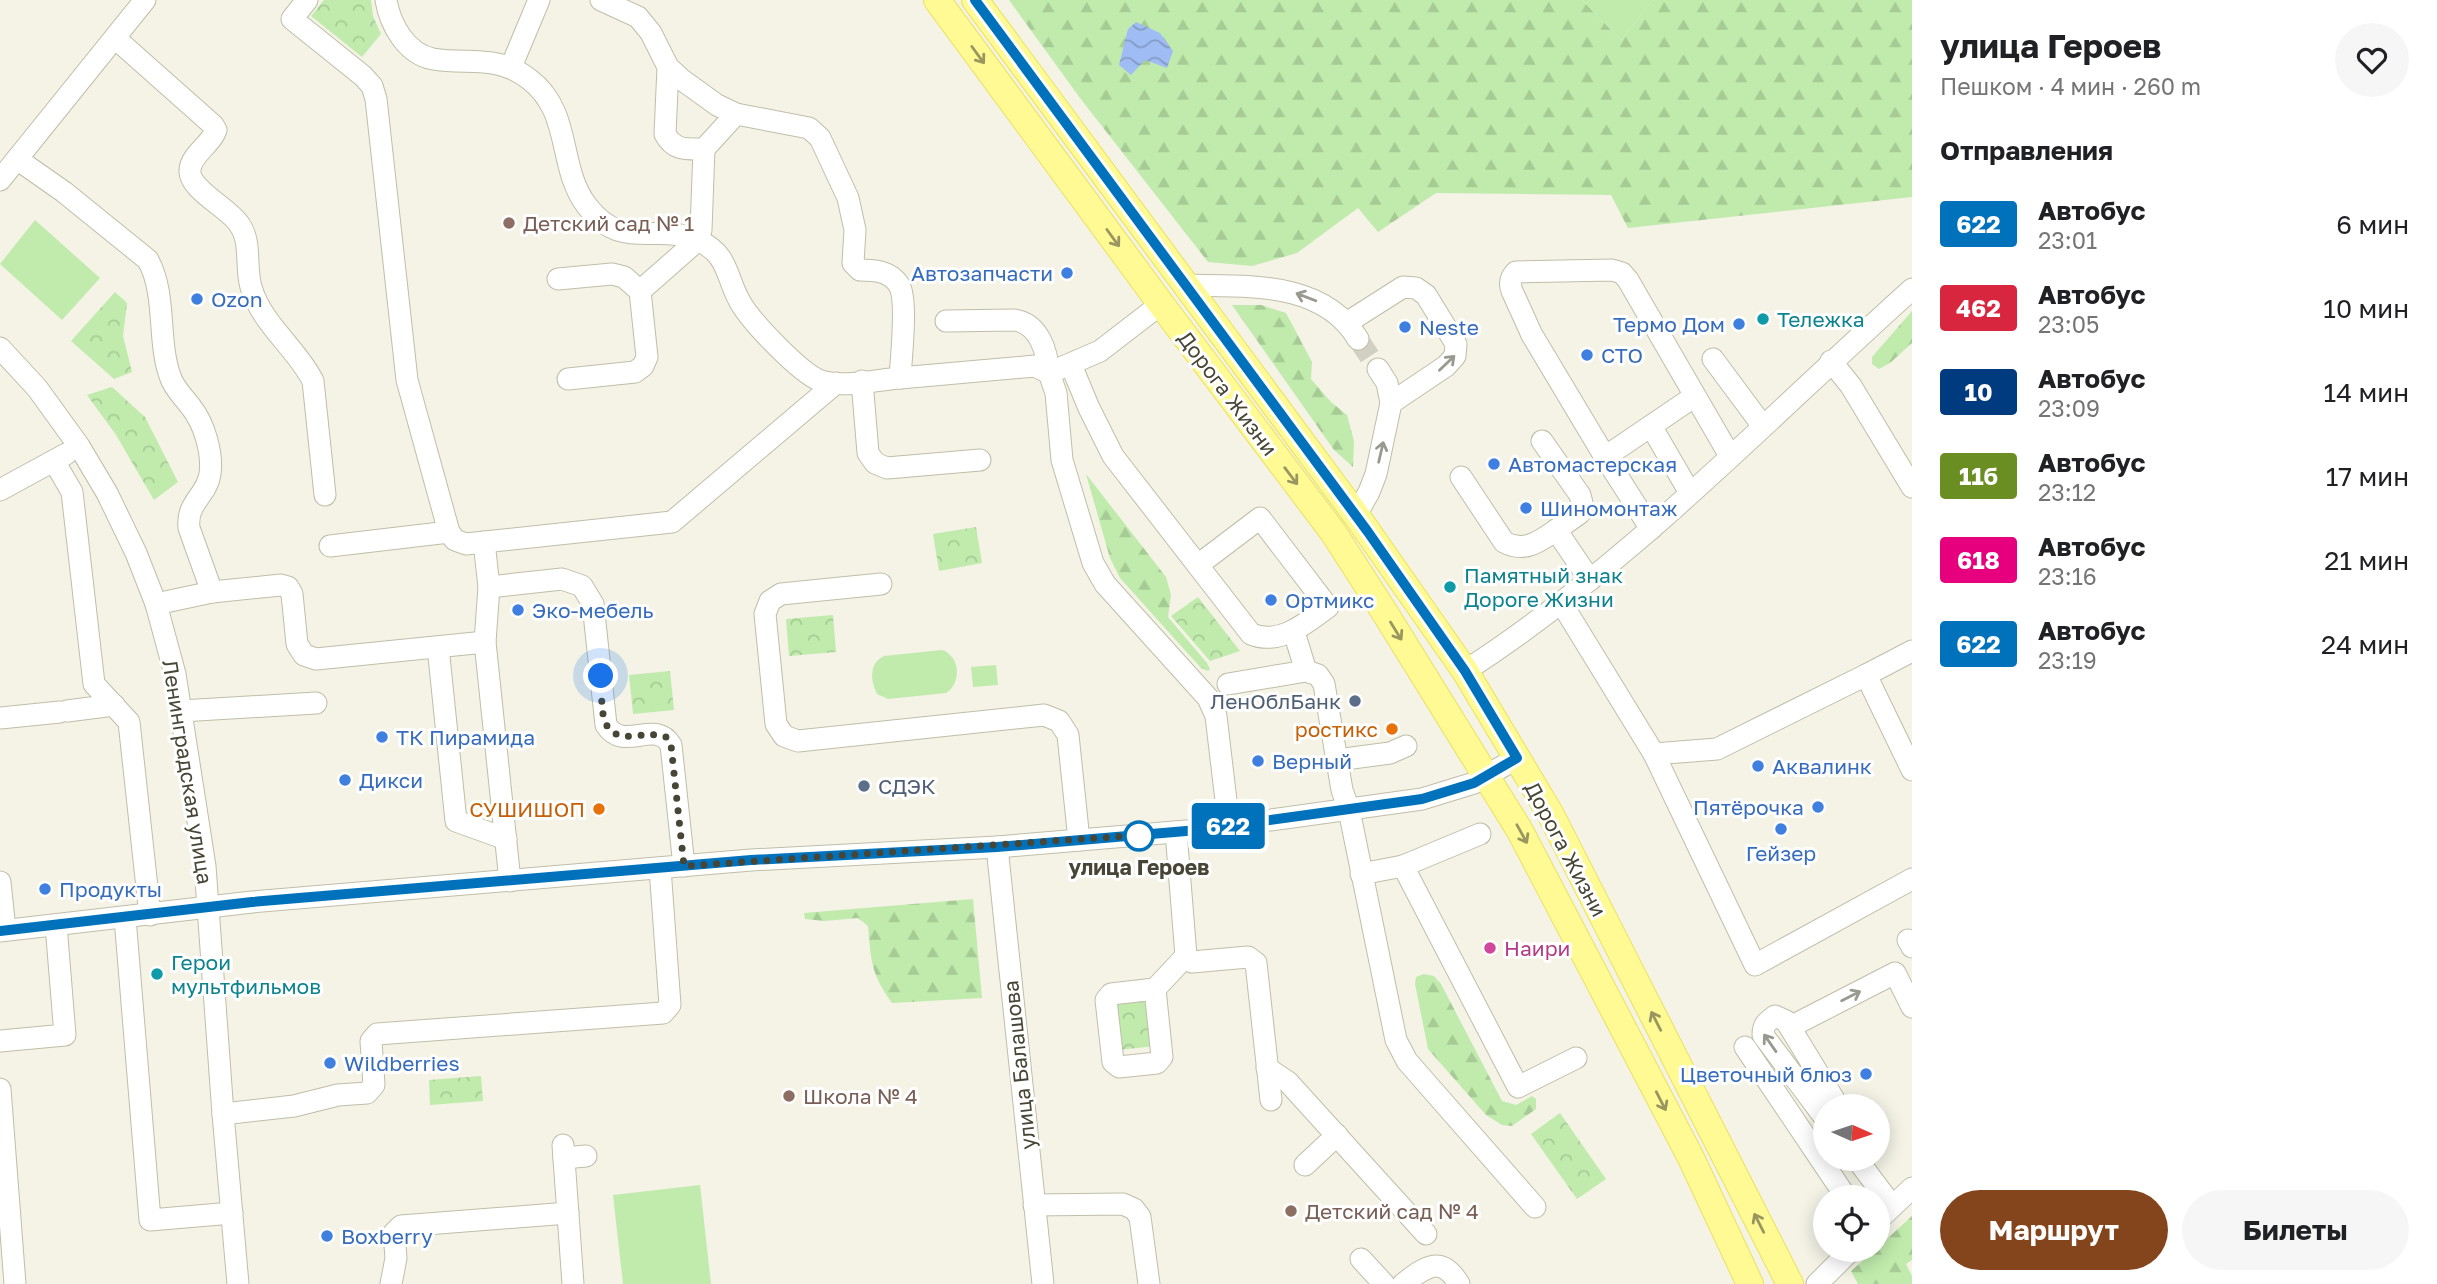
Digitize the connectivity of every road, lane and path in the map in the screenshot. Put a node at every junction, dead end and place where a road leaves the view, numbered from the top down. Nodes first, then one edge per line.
1 (145, 0) edge
2 (307, 0) edge
3 (386, 0) edge
4 (539, 0) edge
5 (601, 0) edge
6 (937, 0) edge
7 (975, 0) edge
8 (115, 38) junction
9 (511, 67) junction
10 (668, 67) junction
11 (736, 114) junction
12 (704, 149) junction
13 (17, 159) junction
14 (0, 180) edge
15 (698, 240) junction
16 (558, 279) dead end
17 (1184, 285) junction
18 (1912, 289) edge
19 (640, 291) junction
20 (1161, 304) junction
21 (946, 321) dead end
22 (0, 348) edge
23 (1713, 359) dead end
24 (1831, 361) junction
25 (1071, 365) junction
26 (1378, 369) tunnel mouth
27 (1049, 373) junction
28 (900, 378) junction
29 (568, 379) dead end
30 (862, 381) junction
31 (836, 383) junction
32 (1695, 396) junction
33 (1391, 403) junction
34 (1762, 425) junction
35 (1651, 426) junction
36 (1542, 441) dead end
37 (79, 446) junction
38 (1730, 456) junction
39 (1605, 457) junction
40 (979, 460) dead end
41 (54, 461) junction
42 (1461, 477) dead end
43 (1912, 487) edge
44 (0, 490) edge
45 (1690, 493) junction
46 (325, 495) dead end
47 (1356, 515) junction
48 (1651, 529) junction
49 (1556, 530) junction
50 (449, 532) junction
51 (484, 542) junction
52 (330, 546) dead end
53 (1198, 565) junction
54 (1590, 580) junction
55 (881, 584) dead end
56 (489, 587) junction
57 (212, 592) junction
58 (156, 604) junction
59 (1562, 604) junction
60 (1294, 632) junction
61 (485, 642) junction
62 (438, 647) junction
63 (1912, 652) edge
64 (1306, 671) junction
65 (1465, 671) junction
66 (1866, 675) junction
67 (1228, 684) dead end
68 (316, 704) dead end
69 (114, 705) junction
70 (181, 711) junction
71 (0, 718) edge
72 (1406, 746) dead end
73 (1654, 754) junction
74 (1517, 758) junction
75 (1337, 760) junction
76 (1912, 770) edge
77 (1486, 776) junction
78 (1349, 810) junction
79 (1229, 826) junction
80 (1176, 832) junction
81 (1480, 834) dead end
82 (506, 838) junction
83 (1079, 840) junction
84 (997, 847) junction
85 (684, 866) junction
86 (1403, 866) junction
87 (660, 868) junction
88 (1362, 874) junction
89 (1912, 879) edge
90 (510, 881) junction
91 (0, 882) edge
92 (208, 908) junction
93 (150, 915) junction
94 (125, 918) junction
95 (56, 925) junction
96 (3, 931) edge
97 (1186, 956) junction
98 (1155, 989) dead end
99 (1912, 1007) edge
100 (1790, 1027) junction
101 (0, 1041) edge
102 (1745, 1047) dead end
103 (1576, 1058) dead end
104 (1267, 1068) junction
105 (0, 1089) edge
106 (1831, 1094) edge
107 (1270, 1100) dead end
108 (1813, 1102) edge
109 (223, 1114) junction
110 (1337, 1135) junction
111 (586, 1156) dead end
112 (1305, 1165) dead end
113 (1867, 1171) edge
114 (1877, 1171) edge
115 (1838, 1185) edge
116 (1895, 1204) edge
117 (1034, 1205) junction
118 (1535, 1207) dead end
119 (232, 1213) junction
120 (568, 1213) junction
121 (1426, 1234) dead end
122 (1361, 1259) dead end
123 (1839, 1262) edge
124 (15, 1284) edge
125 (238, 1284) edge
126 (391, 1284) edge
127 (573, 1284) edge
128 (1042, 1284) edge
129 (1149, 1284) edge
130 (1384, 1284) edge
131 (1403, 1284) edge
132 (1459, 1284) edge
133 (1750, 1284) edge
134 (1790, 1284) edge
135 (1818, 1284) edge

1 - 8 street
2 - 50 street
3 - 9 street
4 - 9 street
5 - 10 street
6 -> 20 main road, Дорога Жизни
7 - 17 main road, Дорога Жизни
8 - 13 street
8 - 46 street
9 - 15 street
10 - 11 street
10 - 12 street
11 - 12 street
11 - 28 street
12 - 15 street
13 - 14 street
13 - 57 street
15 - 19 street
15 - 31 street
16 - 19 street
33 -> 17 street
17 - 47 main road, Дорога Жизни
18 - 24 street
19 - 29 street
20 - 25 street
20 -> 77 main road, Дорога Жизни
21 - 27 street
22 - 37 street, Ленинградская улица
23 - 34 street
24 - 34 street
24 - 43 street
25 - 27 street
25 - 53 street
26 - 33 street
27 - 28 street
27 - 79 street
28 - 30 street
30 - 31 street
30 - 40 street
31 - 51 street
32 - 35 street
32 - 38 street
32 - 39 street
47 -> 33 street
34 - 38 street
35 - 39 street
35 - 45 street
36 - 49 street
37 - 41 street
37 - 58 street, Ленинградская улица
38 - 45 street
39 - 48 street
41 - 44 street
41 - 69 street
42 - 49 street
45 - 48 street
47 - 65 main road, Дорога Жизни
48 - 54 street
49 - 54 street
50 - 51 street
50 - 52 street
51 - 56 street
53 - 60 street
53 - 60 street
54 - 59 street
55 - 83 street
56 - 61 street
56 - 85 street
57 - 58 street
57 - 62 street
58 - 70 street, Ленинградская улица
59 - 65 street
59 - 73 street
60 - 64 street
61 - 62 street
61 - 82 street
62 - 82 street
63 - 66 street
64 - 67 street
64 - 75 street
65 - 74 main road, Дорога Жизни
66 - 73 street
66 - 76 street
68 - 70 street
69 - 71 street
69 - 93 street
70 - 92 street, Ленинградская улица
72 - 75 street
73 - 89 street
74 - 77 street
134 -> 74 main road, Дорога Жизни
75 - 78 street
77 - 78 street
77 -> 133 main road, Дорога Жизни
78 - 79 street
78 - 88 street
79 - 80 street
80 - 83 street
80 - 97 street
81 - 86 street
82 - 90 street
83 - 84 street
84 - 85 street
84 - 117 street, улица Балашова
85 - 87 street
86 - 88 street
86 - 103 street
87 - 90 street
87 - 109 street
88 - 118 street
90 - 92 street
91 - 96 street
92 - 93 street
92 - 109 street, Ленинградская улица
93 - 94 street
94 - 95 street
94 - 119 street
95 - 96 street
95 - 101 street
97 - 98 street
97 - 104 street
100 -> 99 street
100 - 106 street
108 -> 100 street
102 - 115 street
104 - 107 street
104 - 110 street
105 - 124 street
109 - 119 street, Ленинградская улица
110 - 112 street
110 - 121 street
111 - 120 street
113 - 116 street
114 - 116 street
117 - 128 street, улица Балашова
117 - 129 street
119 - 125 street, Ленинградская улица
120 - 126 street
120 - 127 street
122 - 130 street
123 - 135 street
131 - 132 street

